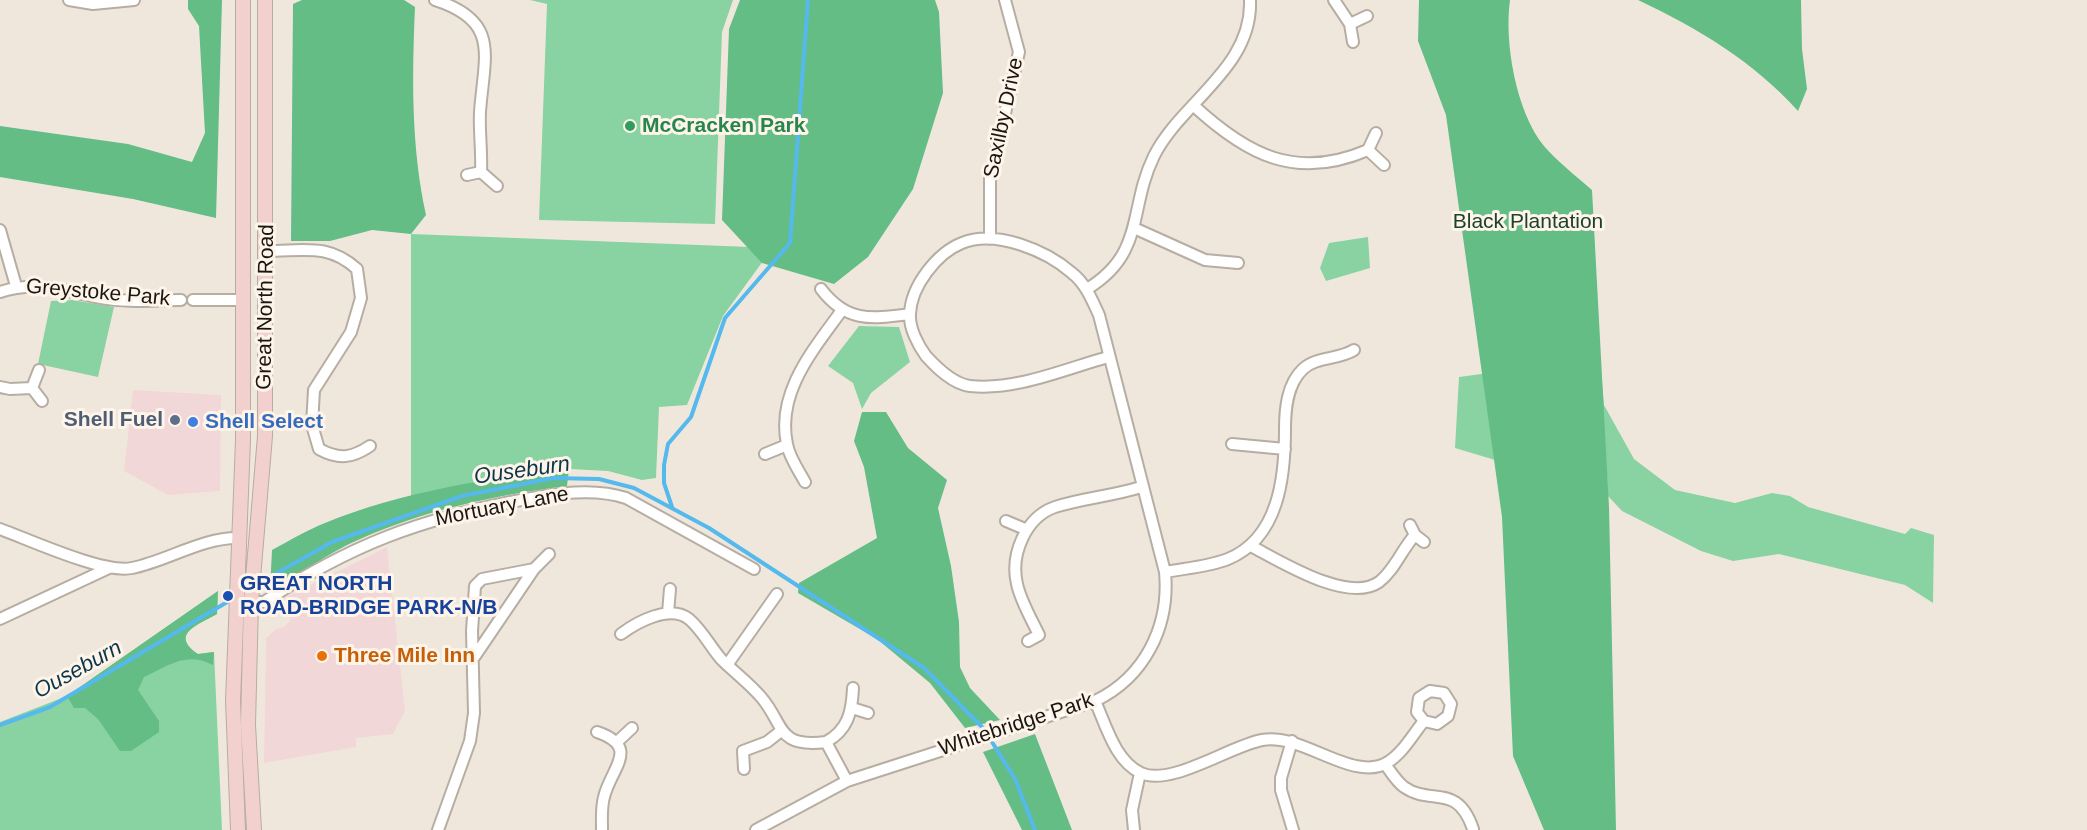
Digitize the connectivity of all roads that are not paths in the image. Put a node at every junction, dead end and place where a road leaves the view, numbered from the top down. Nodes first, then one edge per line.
1 (69, 0) edge
2 (134, 0) edge
3 (243, 0) edge
4 (265, 0) edge
5 (435, 0) edge
6 (1005, 0) edge
7 (1250, 0) edge
8 (1334, 0) edge
9 (1367, 16) dead end
10 (1350, 24) junction
11 (1353, 42) dead end
12 (1193, 105) junction
13 (1376, 133) dead end
14 (1368, 150) junction
15 (1384, 165) dead end
16 (481, 172) junction
17 (467, 175) dead end
18 (497, 186) dead end
19 (1134, 228) junction
20 (0, 233) edge
21 (990, 239) junction
22 (267, 251) junction
23 (1238, 263) dead end
24 (16, 286) junction
25 (821, 289) dead end
26 (1087, 289) junction
27 (0, 292) edge
28 (181, 300) dead end
29 (193, 300) dead end
30 (243, 300) junction
31 (842, 310) junction
32 (910, 314) junction
33 (1108, 357) junction
34 (1350, 357) dead end
35 (39, 370) dead end
36 (0, 387) edge
37 (32, 388) junction
38 (42, 401) dead end
39 (1232, 444) dead end
40 (370, 446) dead end
41 (787, 446) junction
42 (1285, 449) junction
43 (765, 454) dead end
44 (805, 482) dead end
45 (1141, 487) junction
46 (1006, 521) dead end
47 (0, 529) edge
48 (1025, 529) junction
49 (239, 538) junction
50 (1424, 542) dead end
51 (1251, 546) junction
52 (549, 554) dead end
53 (109, 568) junction
54 (534, 569) junction
55 (754, 569) dead end
56 (1165, 572) junction
57 (670, 589) dead end
58 (777, 594) dead end
59 (251, 602) junction
60 (668, 613) junction
61 (0, 619) edge
62 (621, 634) dead end
63 (1028, 641) dead end
64 (475, 656) junction
65 (727, 665) junction
66 (853, 688) dead end
67 (1095, 701) junction
68 (852, 708) junction
69 (868, 713) dead end
70 (1424, 721) dead end
71 (632, 728) dead end
72 (781, 731) junction
73 (597, 732) dead end
74 (1292, 741) junction
75 (617, 742) junction
76 (826, 742) junction
77 (1385, 764) junction
78 (744, 769) dead end
79 (1140, 773) junction
80 (847, 781) junction
81 (1473, 829) edge
82 (238, 830) edge
83 (254, 830) edge
84 (438, 830) edge
85 (602, 830) edge
86 (757, 830) edge
87 (1134, 830) edge
88 (1293, 830) edge

1 - 2 street
3 - 30 main road, Great North Road
4 - 22 main road, Great North Road
5 - 16 street
6 - 21 street, Saxilby Drive
7 - 12 street
8 - 10 street
9 - 10 street
10 - 11 street
12 - 14 street
12 - 19 street
13 - 14 street
14 - 15 street
16 - 17 street
16 - 18 street
19 - 23 street
19 - 26 street
20 - 24 street, Greystoke Park
21 - 26 street
21 - 32 street
22 - 40 street
22 - 59 main road, Great North Road
24 - 27 street, Greystoke Park
24 - 28 street, Greystoke Park
25 - 31 street
26 - 33 street
29 - 30 street, Greystoke Park
30 - 49 main road, Great North Road
31 - 32 street
31 - 41 street
32 - 33 street
33 - 45 street, Whitebridge Park
34 - 42 street
35 - 37 street
36 - 37 street
37 - 38 street
39 - 42 street
41 - 43 street
41 - 44 street
42 - 51 street
45 - 48 street
45 - 56 street, Whitebridge Park
46 - 48 street
47 - 53 street
48 - 63 street
49 - 53 street
49 - 82 main road, Great North Road
50 - 51 street
51 - 56 street
52 - 54 street
53 - 61 street
54 - 64 street
54 - 64 street
55 - 59 street, Mortuary Lane
56 - 67 street, Whitebridge Park
57 - 60 street
58 - 65 street
59 - 83 main road, Great North Road
60 - 62 street
60 - 65 street
64 - 84 street
65 - 72 street
66 - 68 street
67 - 79 street
67 - 80 street, Whitebridge Park
68 - 69 street
68 - 76 street
70 - 77 street
71 - 75 street
72 - 76 street
72 - 78 street
73 - 75 street
74 - 77 street
74 - 79 street
74 - 88 street
75 - 85 street
76 - 80 street
77 - 81 street
79 - 87 street
80 - 86 street, Whitebridge Park

